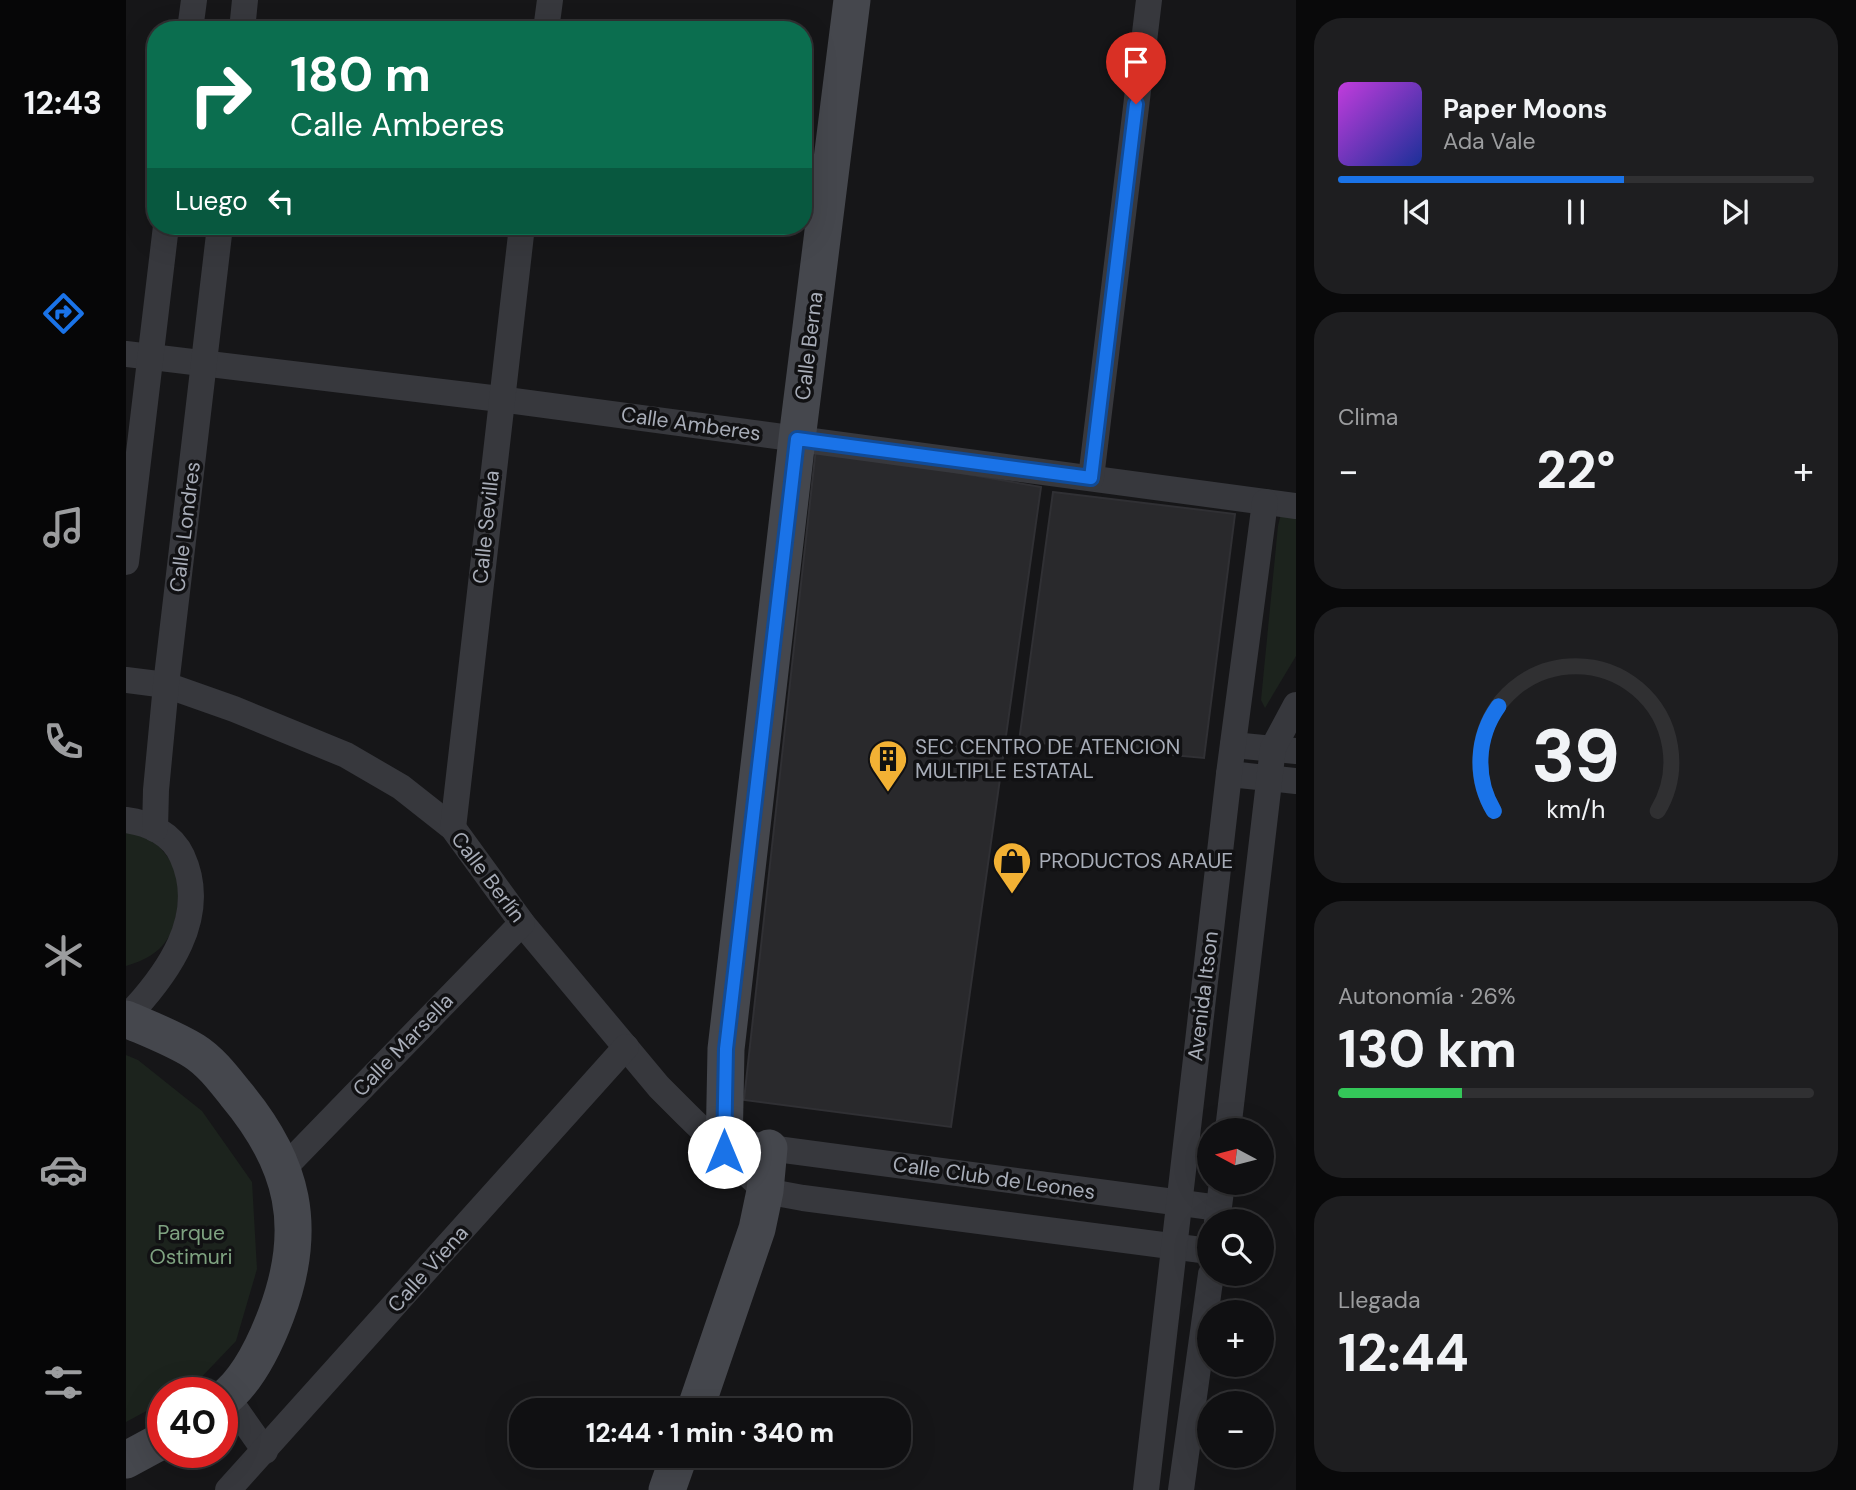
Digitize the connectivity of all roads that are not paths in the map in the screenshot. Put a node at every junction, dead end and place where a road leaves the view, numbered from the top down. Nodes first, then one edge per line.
1 (194, 0) edge
2 (245, 0) edge
3 (550, 0) edge
4 (852, 0) edge
5 (1149, 0) edge
6 (191, 21) edge
7 (243, 21) edge
8 (547, 21) edge
9 (164, 235) edge
10 (219, 235) edge
11 (521, 235) edge
12 (138, 355) edge
13 (205, 362) junction
14 (500, 399) junction
15 (797, 439) junction
16 (1091, 478) junction
17 (1265, 502) junction
18 (1296, 506) edge
19 (126, 562) edge
20 (126, 680) edge
21 (166, 685) junction
22 (1296, 705) edge
23 (1233, 745) junction
24 (1285, 749) edge
25 (1229, 774) junction
26 (1270, 779) junction
27 (1296, 781) edge
28 (126, 820) edge
29 (453, 828) junction
30 (156, 829) junction
31 (523, 923) junction
32 (126, 1018) edge
33 (626, 1047) junction
34 (1229, 1118) edge
35 (718, 1141) junction
36 (769, 1148) junction
37 (284, 1168) junction
38 (765, 1191) junction
39 (1178, 1202) junction
40 (1219, 1204) edge
41 (1174, 1247) junction
42 (1197, 1250) edge
43 (1209, 1286) edge
44 (238, 1382) edge
45 (699, 1398) edge
46 (238, 1417) edge
47 (147, 1449) edge
48 (265, 1451) junction
49 (126, 1460) edge
50 (675, 1468) edge
51 (228, 1490) edge
52 (667, 1490) edge
53 (1146, 1490) edge
54 (1181, 1490) edge

1 - 6 street
2 - 7 street
3 - 8 street
4 - 15 street, Calle Berna
5 - 16 street
9 - 12 street
10 - 13 street, Calle Londres
11 - 14 street, Calle Sevilla
12 - 13 street, Calle Amberes
12 - 19 street
13 - 14 street, Calle Amberes
13 - 21 street, Calle Londres
14 - 15 street, Calle Amberes
14 - 29 street, Calle Sevilla
15 - 16 street, Calle Amberes
15 - 35 street, Calle Berna
16 - 17 street, Calle Amberes
17 - 18 street, Calle Amberes
17 - 23 street, Avenida Itson
20 - 21 street, Calle Berlín
21 - 29 street, Calle Berlín
21 - 30 street, Calle Londres
22 - 24 street, Avenida Itson
23 - 24 street
23 - 25 street, Avenida Itson
24 - 26 street, Avenida Itson
25 - 26 street
25 - 39 street, Avenida Itson
26 - 27 street
26 - 34 street, Avenida Itson
28 - 30 street
29 - 31 street, Calle Berlín
30 - 32 street
31 - 33 street, Calle Berlín
31 - 37 street, Calle Marsella
32 - 37 street
33 - 35 street, Calle Berlín
33 - 48 street, Calle Viena
35 - 36 street
35 - 38 street, Calle Berlín
36 - 38 street
36 - 39 street, Calle Club de Leones
37 - 44 street
38 - 41 street
38 - 45 street
39 - 40 street, Calle Club de Leones
39 - 41 street, Avenida Itson
41 - 42 street
41 - 53 street, Avenida Itson
43 - 54 street
46 - 48 street
47 - 49 street
48 - 51 street, Calle Viena
50 - 52 street

